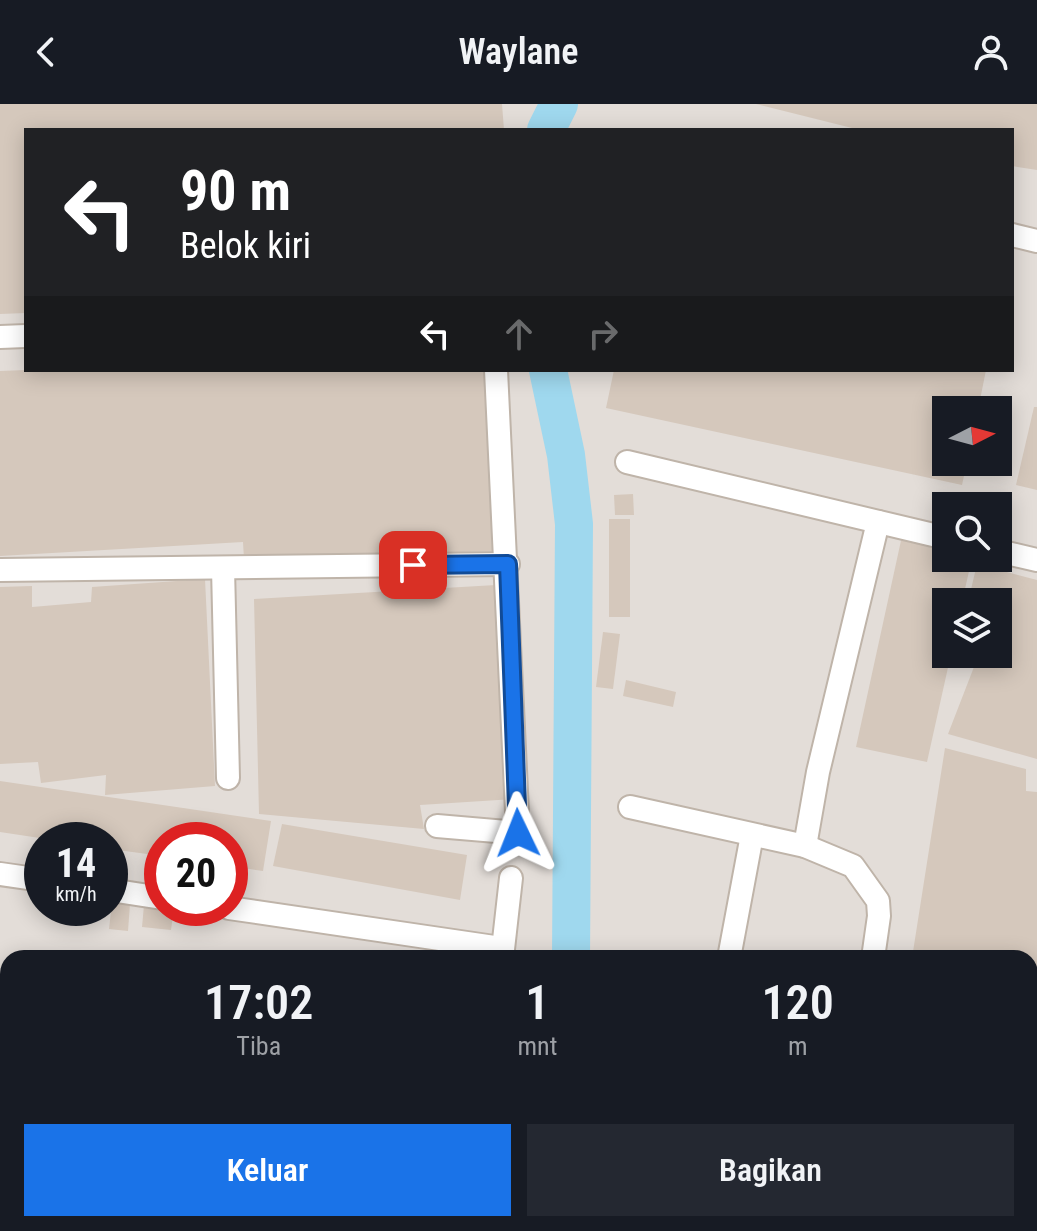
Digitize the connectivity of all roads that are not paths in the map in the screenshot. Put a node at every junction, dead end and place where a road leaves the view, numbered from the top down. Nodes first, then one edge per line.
1 (1014, 235) edge
2 (1037, 241) edge
3 (24, 336) edge
4 (0, 337) edge
5 (496, 372) edge
6 (627, 462) dead end
7 (878, 522) junction
8 (932, 535) edge
9 (1012, 554) edge
10 (1037, 560) edge
11 (508, 564) junction
12 (223, 568) junction
13 (0, 570) edge
14 (228, 778) dead end
15 (630, 807) dead end
16 (437, 826) dead end
17 (752, 835) junction
18 (805, 846) junction
19 (0, 874) edge
20 (24, 877) edge
21 (511, 878) dead end
22 (248, 911) edge
23 (484, 950) edge
24 (502, 950) edge
25 (730, 950) edge
26 (874, 950) edge

1 - 2 lane
3 - 4 lane
5 - 11 lane
6 - 7 lane
7 - 8 lane
7 - 18 lane
9 - 10 lane
11 - 12 lane
11 - 16 lane
12 - 13 lane
12 - 14 lane
15 - 17 lane
17 - 18 lane
17 - 25 lane
18 - 26 lane
19 - 20 lane
21 - 24 lane
22 - 23 lane

